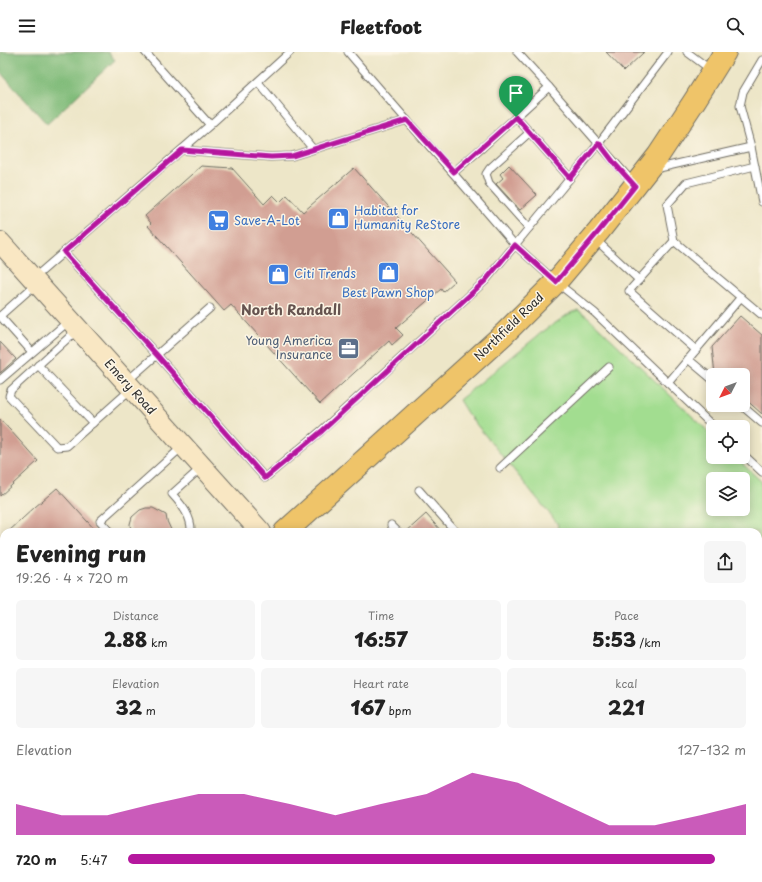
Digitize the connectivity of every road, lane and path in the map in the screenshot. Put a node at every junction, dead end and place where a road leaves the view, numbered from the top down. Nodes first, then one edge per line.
1 (144, 52) edge
2 (290, 52) edge
3 (348, 52) edge
4 (517, 52) edge
5 (668, 52) edge
6 (687, 52) edge
7 (726, 52) edge
8 (762, 60) edge
9 (713, 72) junction
10 (258, 82) junction
11 (549, 87) junction
12 (516, 117) junction
13 (407, 120) junction
14 (210, 125) junction
15 (530, 132) junction
16 (599, 143) junction
17 (751, 147) junction
18 (313, 149) junction
19 (182, 150) junction
20 (755, 166) junction
21 (454, 172) junction
22 (570, 178) junction
23 (641, 178) junction
24 (762, 202) edge
25 (529, 228) junction
26 (594, 238) junction
27 (674, 241) junction
28 (0, 242) edge
29 (515, 245) junction
30 (64, 252) junction
31 (639, 280) junction
32 (35, 281) junction
33 (556, 282) junction
34 (741, 297) junction
35 (210, 308) dead end
36 (762, 315) edge
37 (1, 319) edge
38 (74, 325) junction
39 (696, 350) junction
40 (32, 352) junction
41 (156, 354) junction
42 (688, 359) junction
43 (38, 365) junction
44 (608, 367) dead end
45 (706, 374) edge
46 (0, 380) edge
47 (668, 383) junction
48 (128, 385) junction
49 (749, 412) edge
50 (707, 420) edge
51 (93, 423) junction
52 (762, 423) edge
53 (184, 446) junction
54 (750, 461) edge
55 (202, 466) junction
56 (500, 468) dead end
57 (762, 472) edge
58 (419, 490) dead end
59 (391, 525) dead end
60 (106, 528) edge
61 (190, 528) edge
62 (257, 528) edge
63 (289, 528) edge
64 (394, 528) edge
65 (452, 528) edge

1 - 14 lane
2 - 10 lane
3 - 13 lane
4 - 11 lane
5 - 16 lane
6 - 9 lane
7 - 9 main road, Northfield Road
8 - 17 lane
9 - 23 main road, Northfield Road
10 - 14 lane
10 - 18 lane
11 - 12 lane
11 - 16 lane
12 - 15 lane
12 - 21 lane
13 - 18 lane
13 - 21 lane
14 - 19 lane
15 - 22 lane
15 - 25 lane
16 - 22 lane
16 - 23 lane
17 - 20 lane
17 - 23 lane
18 - 19 lane
19 - 30 lane
20 - 24 lane
20 - 27 lane
21 - 29 lane
22 - 25 lane
23 - 26 main road, Northfield Road
25 - 29 lane
26 - 31 lane
26 - 33 main road, Northfield Road
27 - 31 lane
27 - 34 lane
28 - 32 main road, Emery Road
29 - 33 lane
29 - 41 lane
30 - 32 lane
30 - 41 lane
31 - 39 lane
32 - 37 lane
32 - 38 main road, Emery Road
33 - 47 lane
33 - 63 main road, Northfield Road
34 - 36 lane
34 - 39 lane
35 - 41 lane
37 - 40 lane
38 - 40 lane
38 - 43 lane
38 - 48 main road, Emery Road
39 - 42 lane
40 - 46 lane
41 - 48 lane
42 - 45 lane
42 - 47 lane
43 - 51 lane
43 - 51 lane
44 - 56 lane
47 - 50 lane
48 - 51 lane
48 - 53 main road, Emery Road
49 - 52 lane
53 - 55 main road, Emery Road
53 - 60 lane
54 - 57 lane
55 - 61 lane
55 - 62 main road, Emery Road
58 - 65 lane
59 - 64 lane

